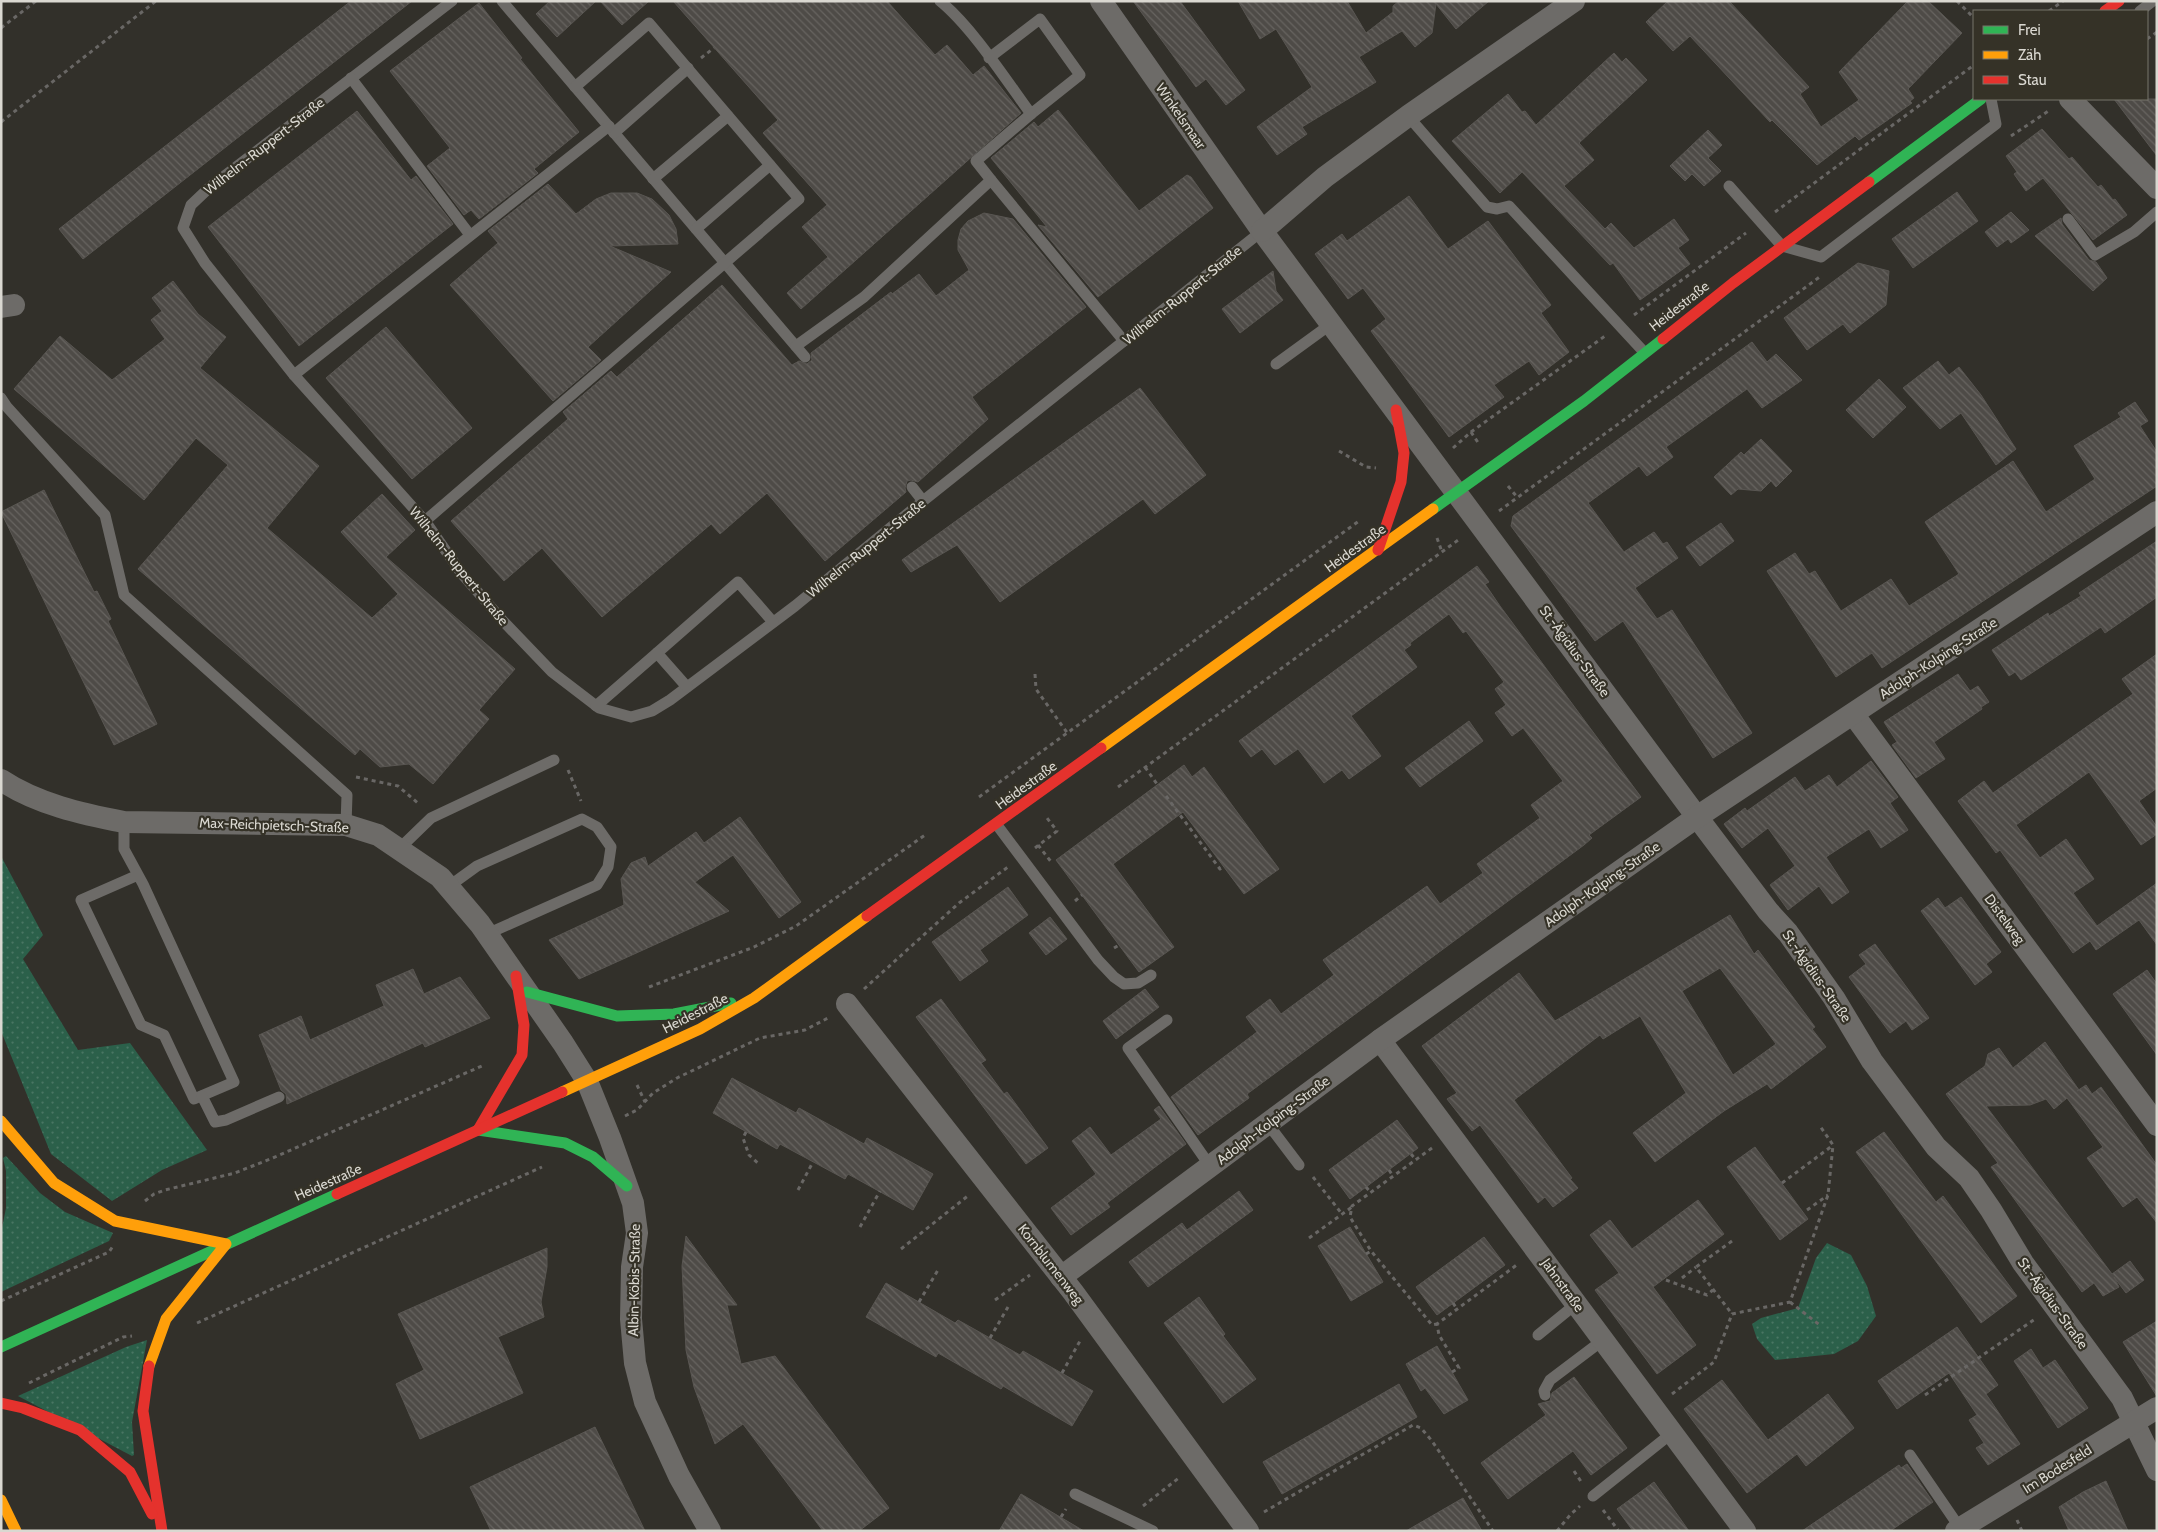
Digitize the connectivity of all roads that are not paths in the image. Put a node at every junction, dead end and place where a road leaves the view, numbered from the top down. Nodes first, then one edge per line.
1 (452, 1) edge
2 (502, 1) edge
3 (1101, 1) edge
4 (1574, 1) edge
5 (2119, 1) edge
6 (2153, 1) edge
7 (949, 4) edge
8 (2106, 10) edge
9 (2141, 10) edge
10 (989, 58) junction
11 (688, 68) junction
12 (351, 78) junction
13 (575, 87) junction
14 (1980, 100) edge
15 (1991, 100) edge
16 (2061, 104) edge
17 (1031, 114) junction
18 (728, 116) junction
19 (1408, 116) junction
20 (612, 130) junction
21 (770, 166) junction
22 (653, 179) junction
23 (991, 180) junction
24 (2155, 183) edge
25 (1729, 186) dead end
26 (2157, 212) edge
27 (2068, 219) dead end
28 (696, 229) junction
29 (1262, 231) junction
30 (470, 235) junction
31 (1782, 246) junction
32 (725, 263) junction
33 (1331, 324) junction
34 (1124, 341) junction
35 (796, 346) junction
36 (1644, 352) junction
37 (805, 357) dead end
38 (1276, 364) dead end
39 (294, 375) junction
40 (1, 398) edge
41 (1396, 410) junction
42 (912, 487) dead end
43 (1457, 493) junction
44 (923, 501) junction
45 (2157, 512) edge
46 (425, 521) junction
47 (1378, 550) junction
48 (773, 622) junction
49 (657, 652) junction
50 (687, 687) junction
51 (596, 706) junction
52 (1853, 714) junction
53 (554, 760) road end
54 (1, 780) edge
55 (1697, 817) junction
56 (124, 822) junction
57 (997, 825) junction
58 (346, 826) junction
59 (400, 848) junction
60 (138, 875) junction
61 (448, 887) junction
62 (487, 934) junction
63 (1151, 976) dead end
64 (521, 984) junction
65 (754, 998) junction
66 (847, 1004) road end
67 (1167, 1020) dead end
68 (1380, 1040) junction
69 (587, 1081) junction
70 (202, 1096) junction
71 (279, 1097) dead end
72 (1, 1121) edge
73 (1268, 1124) junction
74 (2157, 1125) edge
75 (478, 1130) junction
76 (1299, 1165) road end
77 (1210, 1166) junction
78 (627, 1186) junction
79 (226, 1244) junction
80 (1055, 1269) junction
81 (1576, 1304) junction
82 (1538, 1335) dead end
83 (1603, 1340) junction
84 (1, 1347) edge
85 (1546, 1395) dead end
86 (1, 1403) edge
87 (2157, 1408) edge
88 (2135, 1421) junction
89 (1672, 1433) junction
90 (1910, 1455) dead end
91 (2157, 1470) edge
92 (1075, 1494) dead end
93 (1593, 1496) road end
94 (1, 1500) edge
95 (1245, 1527) edge
96 (1958, 1530) edge
97 (16, 1531) edge
98 (161, 1531) edge
99 (710, 1531) edge
100 (1153, 1531) edge
101 (1745, 1531) edge

1 - 12 lane, Wilhelm-Ruppert-Straße
2 - 13 lane
3 - 29 street, Winkelsmaar
4 - 19 street, Wilhelm-Ruppert-Straße
5 - 8 main road
6 - 9 lane
7 - 10 lane
10 - 17 lane
10 - 17 lane
11 - 13 lane
11 - 18 lane
11 - 20 lane
12 - 30 lane
12 - 39 lane, Wilhelm-Ruppert-Straße
13 - 20 lane
14 - 31 main road, Heidestraße
15 - 31 lane
16 - 24 street
17 - 23 lane
18 - 21 lane
18 - 22 lane
19 - 29 street, Wilhelm-Ruppert-Straße
19 - 36 lane
20 - 22 lane
20 - 30 lane
21 - 28 lane
21 - 32 lane
22 - 28 lane
23 - 34 lane
23 - 35 lane
25 - 31 lane
26 - 27 lane
28 - 32 lane
29 - 33 street
29 - 34 lane, Wilhelm-Ruppert-Straße
30 - 39 lane
31 - 36 main road, Heidestraße
32 - 35 lane
32 - 46 lane
33 - 38 lane
33 - 41 street
34 - 44 lane, Wilhelm-Ruppert-Straße
35 - 37 lane
36 - 43 main road, Heidestraße
39 - 46 lane, Wilhelm-Ruppert-Straße
40 - 58 lane
41 - 43 street
41 - 47 main road
42 - 44 lane
43 - 47 main road, Heidestraße
43 - 55 street, St.-Ägidius-Straße
44 - 48 lane, Wilhelm-Ruppert-Straße
45 - 52 street, Adolph-Kolping-Straße
46 - 51 lane, Wilhelm-Ruppert-Straße
47 - 57 main road, Heidestraße
48 - 49 lane
48 - 50 lane, Wilhelm-Ruppert-Straße
49 - 50 lane
49 - 51 lane
50 - 51 lane, Wilhelm-Ruppert-Straße
52 - 55 street, Adolph-Kolping-Straße
52 - 74 street, Distelweg
53 - 59 lane
54 - 56 street, Max-Reichpietsch-Straße
55 - 68 street, Adolph-Kolping-Straße
55 - 88 street, St.-Ägidius-Straße
56 - 58 street, Max-Reichpietsch-Straße
56 - 60 lane
57 - 63 lane
57 - 65 main road, Heidestraße
58 - 59 street, Max-Reichpietsch-Straße
59 - 61 street, Max-Reichpietsch-Straße
60 - 70 lane
60 - 70 lane
61 - 62 street, Max-Reichpietsch-Straße
61 - 62 lane
62 - 64 street, Max-Reichpietsch-Straße
64 - 65 main road
64 - 69 street, Max-Reichpietsch-Straße
64 - 75 main road
65 - 69 main road, Heidestraße
66 - 80 street, Kornblumenweg
67 - 77 lane
68 - 73 street, Adolph-Kolping-Straße
68 - 81 street, Jahnstraße
69 - 75 main road, Heidestraße
69 - 78 street, Albin-Köbis-Straße
70 - 71 lane
72 - 79 main road
73 - 76 lane
73 - 77 street, Adolph-Kolping-Straße
75 - 78 main road
75 - 79 main road, Heidestraße
77 - 80 street, Adolph-Kolping-Straße
78 - 99 street, Albin-Köbis-Straße
79 - 84 main road, Heidestraße
79 - 98 main road
80 - 95 street, Kornblumenweg
81 - 82 lane
81 - 83 street, Jahnstraße
83 - 85 lane
83 - 89 street, Jahnstraße
86 - 98 main road
87 - 88 street, Im Bodesfeld
88 - 91 street, St.-Ägidius-Straße
88 - 96 street, Im Bodesfeld
89 - 93 lane
89 - 101 street, Jahnstraße
90 - 96 lane
92 - 100 lane
94 - 97 main road

